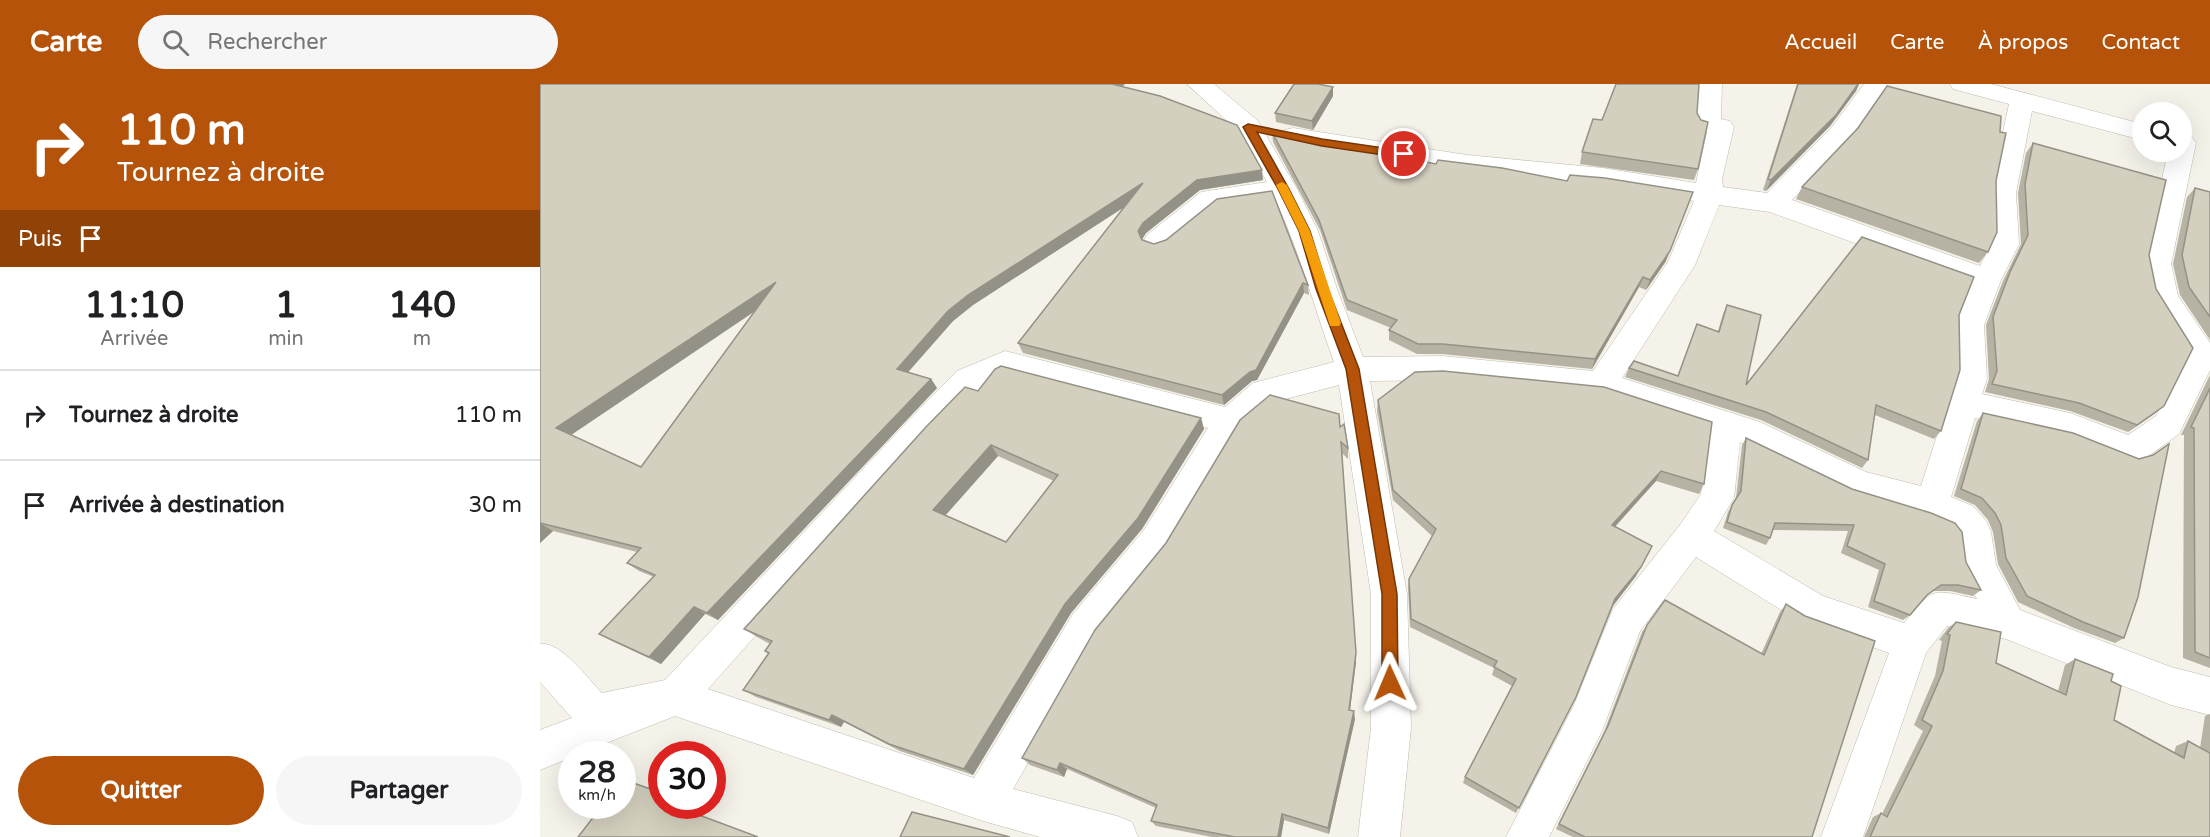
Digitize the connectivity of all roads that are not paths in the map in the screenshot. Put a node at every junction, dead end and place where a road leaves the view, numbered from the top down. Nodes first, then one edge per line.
1 (1199, 84) edge
2 (1710, 84) edge
3 (1876, 84) edge
4 (1962, 84) edge
5 (2022, 99) junction
6 (1248, 127) junction
7 (2132, 129) edge
8 (2192, 146) edge
9 (2210, 151) edge
10 (2178, 162) edge
11 (1284, 189) junction
12 (1710, 195) junction
13 (1773, 202) junction
14 (1157, 242) edge
15 (1987, 280) junction
16 (2206, 355) edge
17 (1352, 369) junction
18 (1601, 384) junction
19 (1963, 403) junction
20 (1230, 421) junction
21 (1726, 423) junction
22 (1932, 504) junction
23 (1692, 536) junction
24 (2007, 622) junction
25 (1911, 643) junction
26 (540, 662) edge
27 (2210, 696) edge
28 (675, 698) junction
29 (540, 750) edge
30 (983, 801) junction
31 (1117, 837) edge
32 (1379, 837) edge
33 (1527, 837) edge
34 (1842, 837) edge

1 - 6 street
2 - 12 street
3 - 13 street
4 - 5 street
5 - 7 street
5 - 15 street
6 - 11 street
6 - 12 street
8 - 9 street
10 - 16 street
11 - 14 street
11 - 17 street
12 - 13 street
12 - 18 street
13 - 15 street
15 - 19 street
16 - 19 street
17 - 18 street
17 - 20 street
17 - 32 street
18 - 21 street
19 - 22 street
20 - 28 street
20 - 30 street
21 - 22 street
21 - 23 street
22 - 24 street
23 - 25 street
23 - 33 street
24 - 25 street
24 - 27 street
25 - 34 street
26 - 28 street
28 - 29 street
28 - 30 street
30 - 31 street

